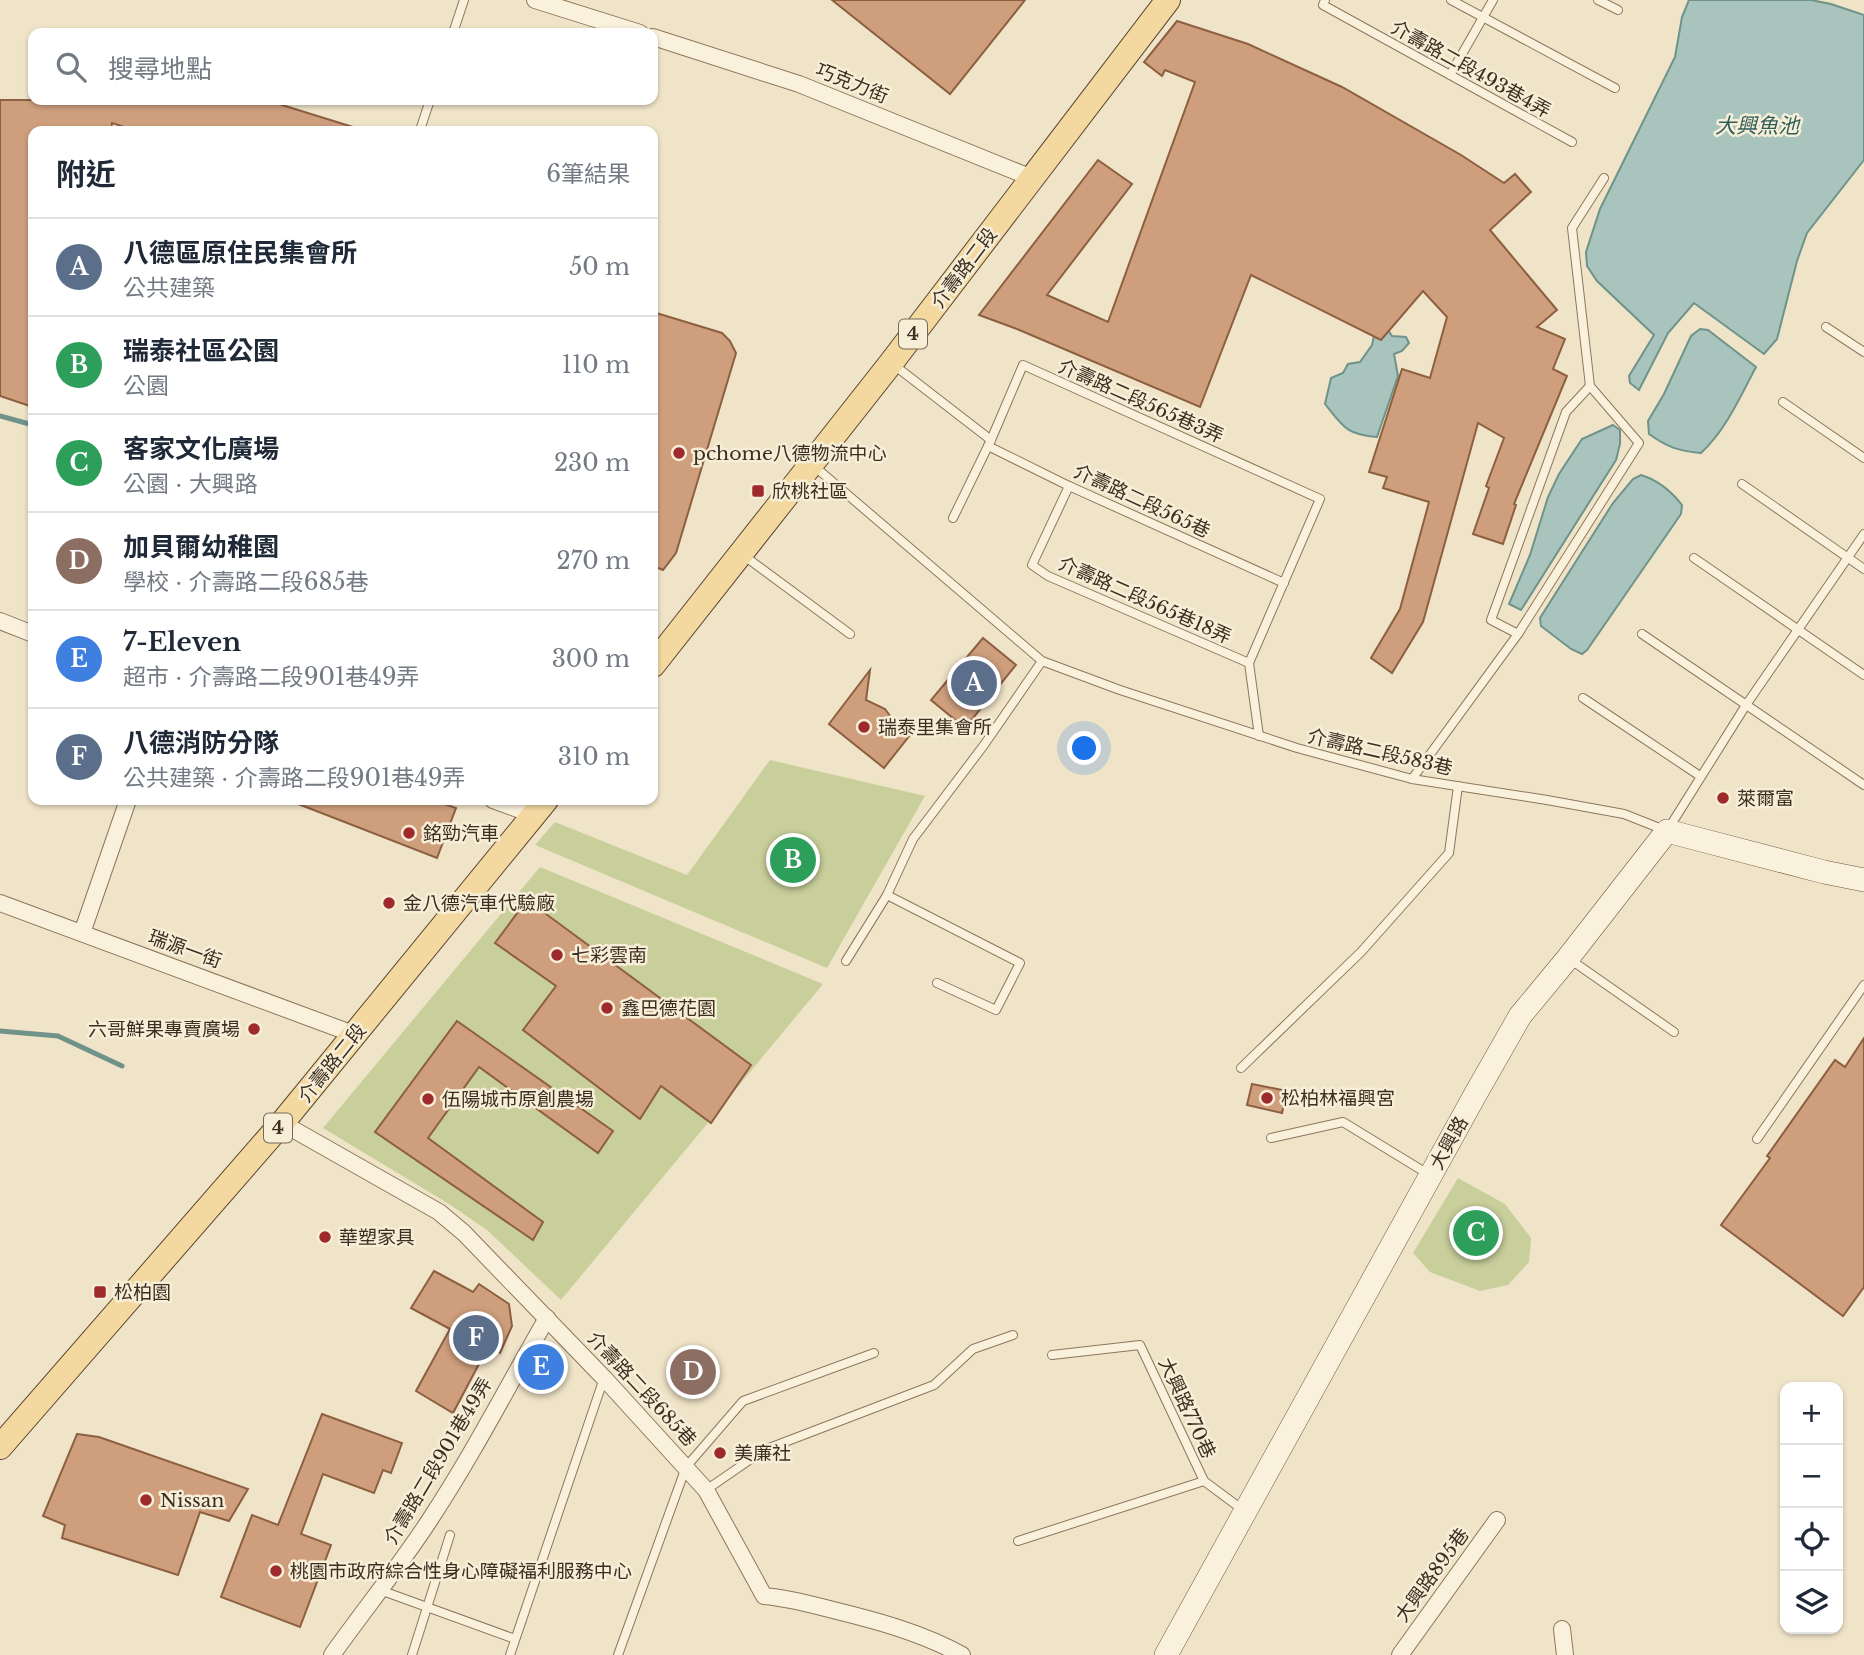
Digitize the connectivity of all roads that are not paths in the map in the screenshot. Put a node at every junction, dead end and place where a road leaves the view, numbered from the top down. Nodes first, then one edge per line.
1 (464, 0) edge
2 (535, 0) edge
3 (1168, 0) edge
4 (1325, 0) edge
5 (1451, 0) edge
6 (1493, 0) edge
7 (1598, 0) edge
8 (1618, 10) dead end
9 (1484, 18) junction
10 (455, 28) edge
11 (624, 28) edge
12 (658, 39) edge
13 (1450, 75) junction
14 (1615, 88) dead end
15 (428, 105) edge
16 (421, 126) edge
17 (1572, 142) dead end
18 (1032, 178) junction
19 (1604, 178) dead end
20 (1826, 327) dead end
21 (1864, 352) edge
22 (891, 363) junction
23 (1590, 386) junction
24 (1783, 402) dead end
25 (989, 443) junction
26 (1864, 458) edge
27 (811, 464) junction
28 (1742, 484) dead end
29 (1069, 486) junction
30 (954, 518) dead end
31 (1864, 534) edge
32 (741, 553) junction
33 (1694, 558) dead end
34 (1847, 558) junction
35 (1864, 569) edge
36 (1284, 583) junction
37 (0, 621) edge
38 (1798, 630) junction
39 (28, 632) edge
40 (1518, 634) junction
41 (1642, 634) dead end
42 (850, 635) dead end
43 (658, 653) edge
44 (1042, 661) junction
45 (1249, 663) junction
46 (1864, 675) edge
47 (1583, 698) dead end
48 (1746, 705) junction
49 (1259, 736) junction
50 (1700, 776) junction
51 (1412, 779) junction
52 (1864, 785) edge
53 (1458, 786) junction
54 (126, 805) edge
55 (540, 807) edge
56 (1667, 831) junction
57 (1864, 880) edge
58 (887, 895) junction
59 (0, 903) edge
60 (82, 933) junction
61 (1568, 958) junction
62 (846, 961) dead end
63 (937, 983) dead end
64 (1864, 985) edge
65 (1674, 1032) dead end
66 (356, 1035) junction
67 (1241, 1068) dead end
68 (282, 1124) junction
69 (1271, 1138) dead end
70 (1757, 1139) dead end
71 (1431, 1175) junction
72 (547, 1318) junction
73 (1013, 1335) dead end
74 (874, 1353) dead end
75 (1052, 1355) dead end
76 (604, 1378) junction
77 (0, 1447) edge
78 (686, 1467) junction
79 (1204, 1481) junction
80 (706, 1490) junction
81 (1245, 1512) junction
82 (1497, 1520) dead end
83 (450, 1535) dead end
84 (1018, 1541) dead end
85 (380, 1590) junction
86 (427, 1608) junction
87 (1562, 1629) dead end
88 (515, 1639) junction
89 (332, 1655) edge
90 (412, 1655) edge
91 (510, 1655) edge
92 (618, 1655) edge
93 (962, 1655) edge
94 (1166, 1655) edge
95 (1400, 1655) edge
96 (1565, 1655) edge

1 - 10 lane
2 - 11 street
3 - 18 main road, 介壽路二段 / 4
4 - 13 lane, 介壽路二段493巷4弄
5 - 9 lane
6 - 9 lane
7 - 8 lane
9 - 13 lane
9 - 14 lane
12 - 18 street, 巧克力街
13 - 17 lane, 介壽路二段493巷4弄
15 - 16 lane
18 - 22 main road, 介壽路二段 / 4
19 - 23 lane
20 - 21 lane
22 - 25 lane, 介壽路二段565巷
22 - 27 main road, 介壽路二段 / 4
23 - 40 lane
23 - 40 lane
24 - 26 lane
25 - 29 lane, 介壽路二段565巷
25 - 30 lane
25 - 36 lane, 介壽路二段565巷3弄
27 - 32 main road, 介壽路二段 / 4
27 - 44 lane, 介壽路二段583巷
28 - 34 lane
29 - 36 lane, 介壽路二段565巷
29 - 45 lane, 介壽路二段565巷18弄
31 - 34 lane
32 - 42 lane
32 - 43 main road, 介壽路二段 / 4
33 - 38 lane
34 - 35 lane
34 - 38 lane
36 - 45 lane
37 - 39 street
38 - 46 lane
38 - 48 lane
40 - 51 lane
41 - 48 lane
44 - 49 lane, 介壽路二段583巷
44 - 58 lane
45 - 49 lane
47 - 50 lane
48 - 50 lane
48 - 52 lane
49 - 51 lane, 介壽路二段583巷
50 - 56 lane
51 - 53 lane, 介壽路二段583巷
53 - 56 lane, 介壽路二段583巷
53 - 67 lane
54 - 60 street
55 - 66 main road, 介壽路二段 / 4
56 - 57 street
56 - 61 street, 大興路
58 - 62 lane
58 - 63 lane
59 - 60 street, 瑞源一街
60 - 66 street, 瑞源一街
61 - 65 lane
61 - 71 street, 大興路
64 - 70 lane
66 - 68 main road, 介壽路二段 / 4
68 - 72 street, 介壽路二段685巷
68 - 77 main road, 介壽路二段 / 4
69 - 71 lane
71 - 81 street, 大興路
72 - 76 street, 介壽路二段685巷
72 - 85 street, 介壽路二段901巷49弄
73 - 80 lane
74 - 78 lane
75 - 79 lane, 大興路770巷
76 - 78 street, 介壽路二段685巷
76 - 88 lane
78 - 80 street, 介壽路二段685巷
78 - 92 lane
79 - 81 lane, 大興路770巷
79 - 84 lane
80 - 93 street, 介壽路二段685巷
81 - 94 street, 大興路
82 - 95 street, 大興路895巷
83 - 86 lane
85 - 86 lane
85 - 89 street, 介壽路二段901巷49弄
86 - 88 lane
86 - 90 lane
87 - 96 street
88 - 91 lane

